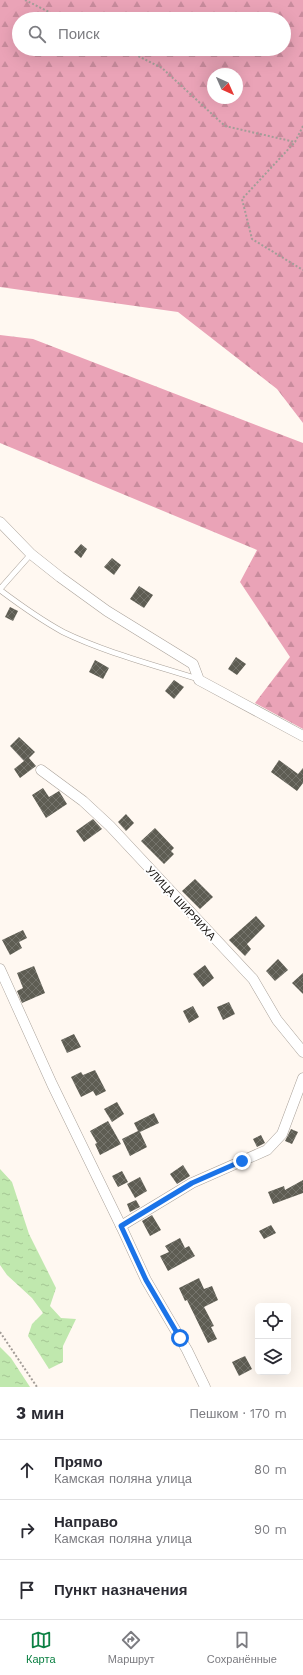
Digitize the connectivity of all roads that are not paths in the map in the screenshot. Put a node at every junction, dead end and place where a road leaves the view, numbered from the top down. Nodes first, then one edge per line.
1 (0, 522) edge
2 (31, 554) junction
3 (0, 589) edge
4 (199, 680) junction
5 (303, 736) edge
6 (41, 770) dead end
7 (0, 969) edge
8 (303, 1052) edge
9 (303, 1078) edge
10 (121, 1226) junction
11 (205, 1387) edge

1 - 2 street
2 - 3 lane
2 - 4 street
3 - 4 lane
4 - 5 street
6 - 8 street, УЛИЦА ШИРЯИХА
7 - 10 street
9 - 10 street
10 - 11 street

